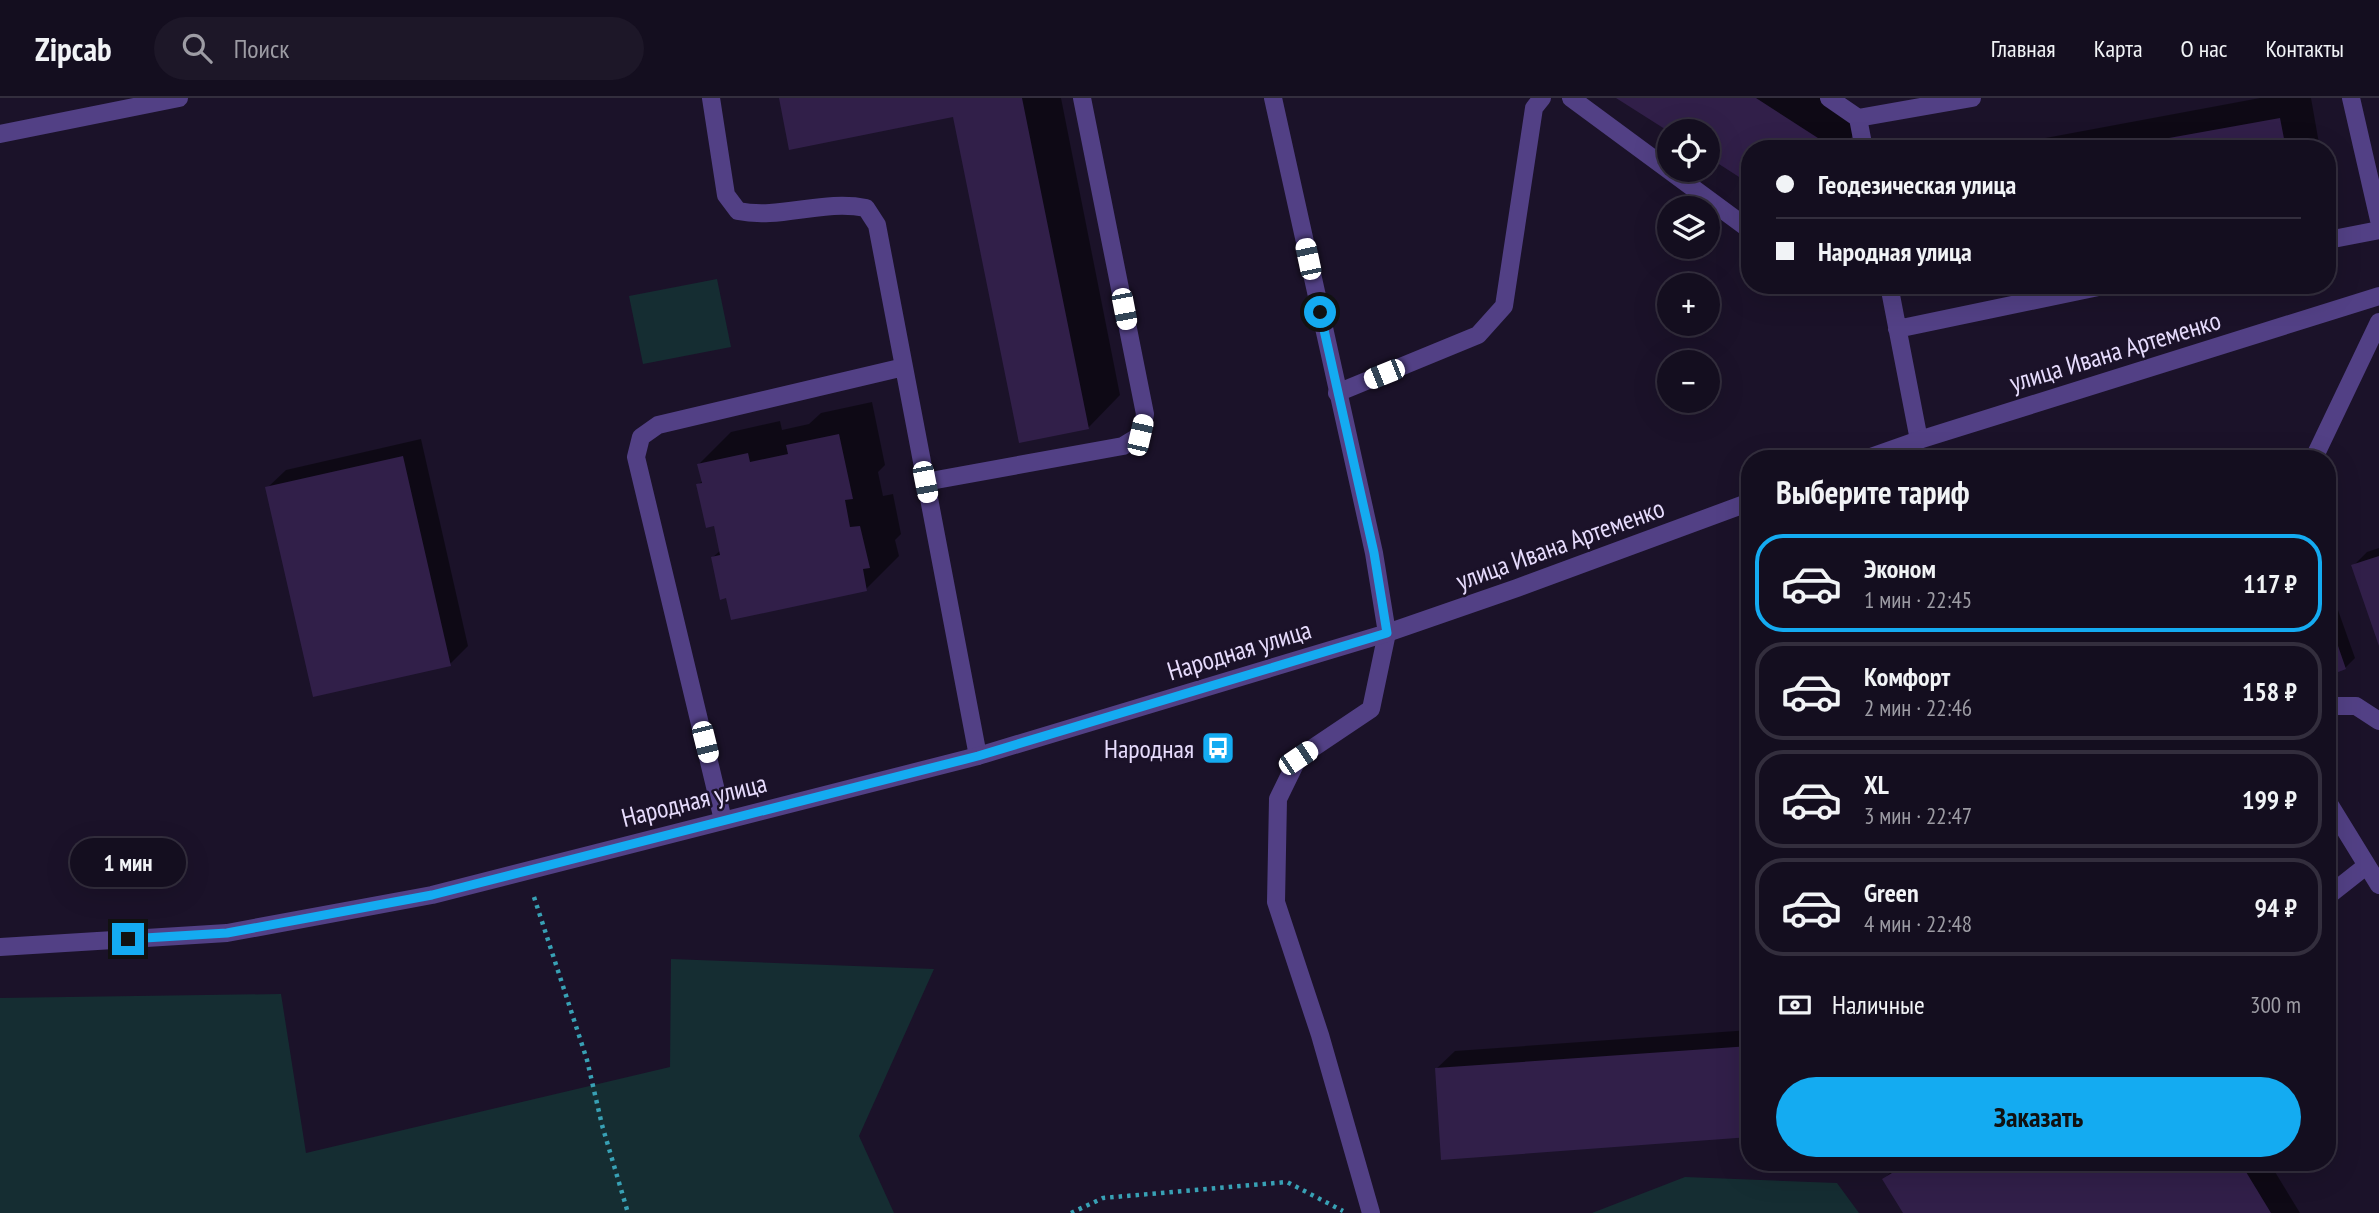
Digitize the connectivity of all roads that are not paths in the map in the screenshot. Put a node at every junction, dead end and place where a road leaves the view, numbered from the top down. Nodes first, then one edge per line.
1 (179, 98) edge
2 (711, 98) edge
3 (1082, 98) edge
4 (1273, 98) edge
5 (1542, 98) edge
6 (1571, 98) edge
7 (1829, 98) edge
8 (1972, 98) edge
9 (2351, 98) edge
10 (1858, 118) junction
11 (0, 134) edge
12 (1862, 140) edge
13 (2379, 220) edge
14 (1741, 223) edge
15 (2379, 230) edge
16 (2336, 238) edge
17 (1891, 294) edge
18 (2064, 294) edge
19 (2379, 296) edge
20 (2379, 322) edge
21 (1897, 328) junction
22 (904, 367) junction
23 (1337, 393) junction
24 (1919, 440) junction
25 (1891, 450) edge
26 (2318, 450) edge
27 (925, 482) junction
28 (1741, 505) edge
29 (1387, 633) junction
30 (2336, 704) edge
31 (2379, 720) edge
32 (978, 756) junction
33 (2336, 815) edge
34 (723, 820) junction
35 (2366, 866) junction
36 (2379, 885) edge
37 (2336, 890) edge
38 (0, 947) edge
39 (1371, 1213) edge

1 - 11 street
2 - 22 street
3 - 27 street
4 - 23 street
5 - 23 street
6 - 14 street
7 - 10 street
8 - 10 street
9 - 13 street
10 - 12 street
15 - 16 street
17 - 21 street
18 - 21 street
19 - 24 street, улица Ивана Артеменко
20 - 26 street
21 - 24 street
22 - 27 street
22 - 34 street
23 - 29 street
24 - 25 street, улица Ивана Артеменко
27 - 32 street
28 - 29 street, улица Ивана Артеменко
29 - 32 street, Народная улица
29 - 39 street
30 - 31 street
32 - 34 street, Народная улица
33 - 35 street
34 - 38 street, Народная улица
35 - 36 street
35 - 37 street

